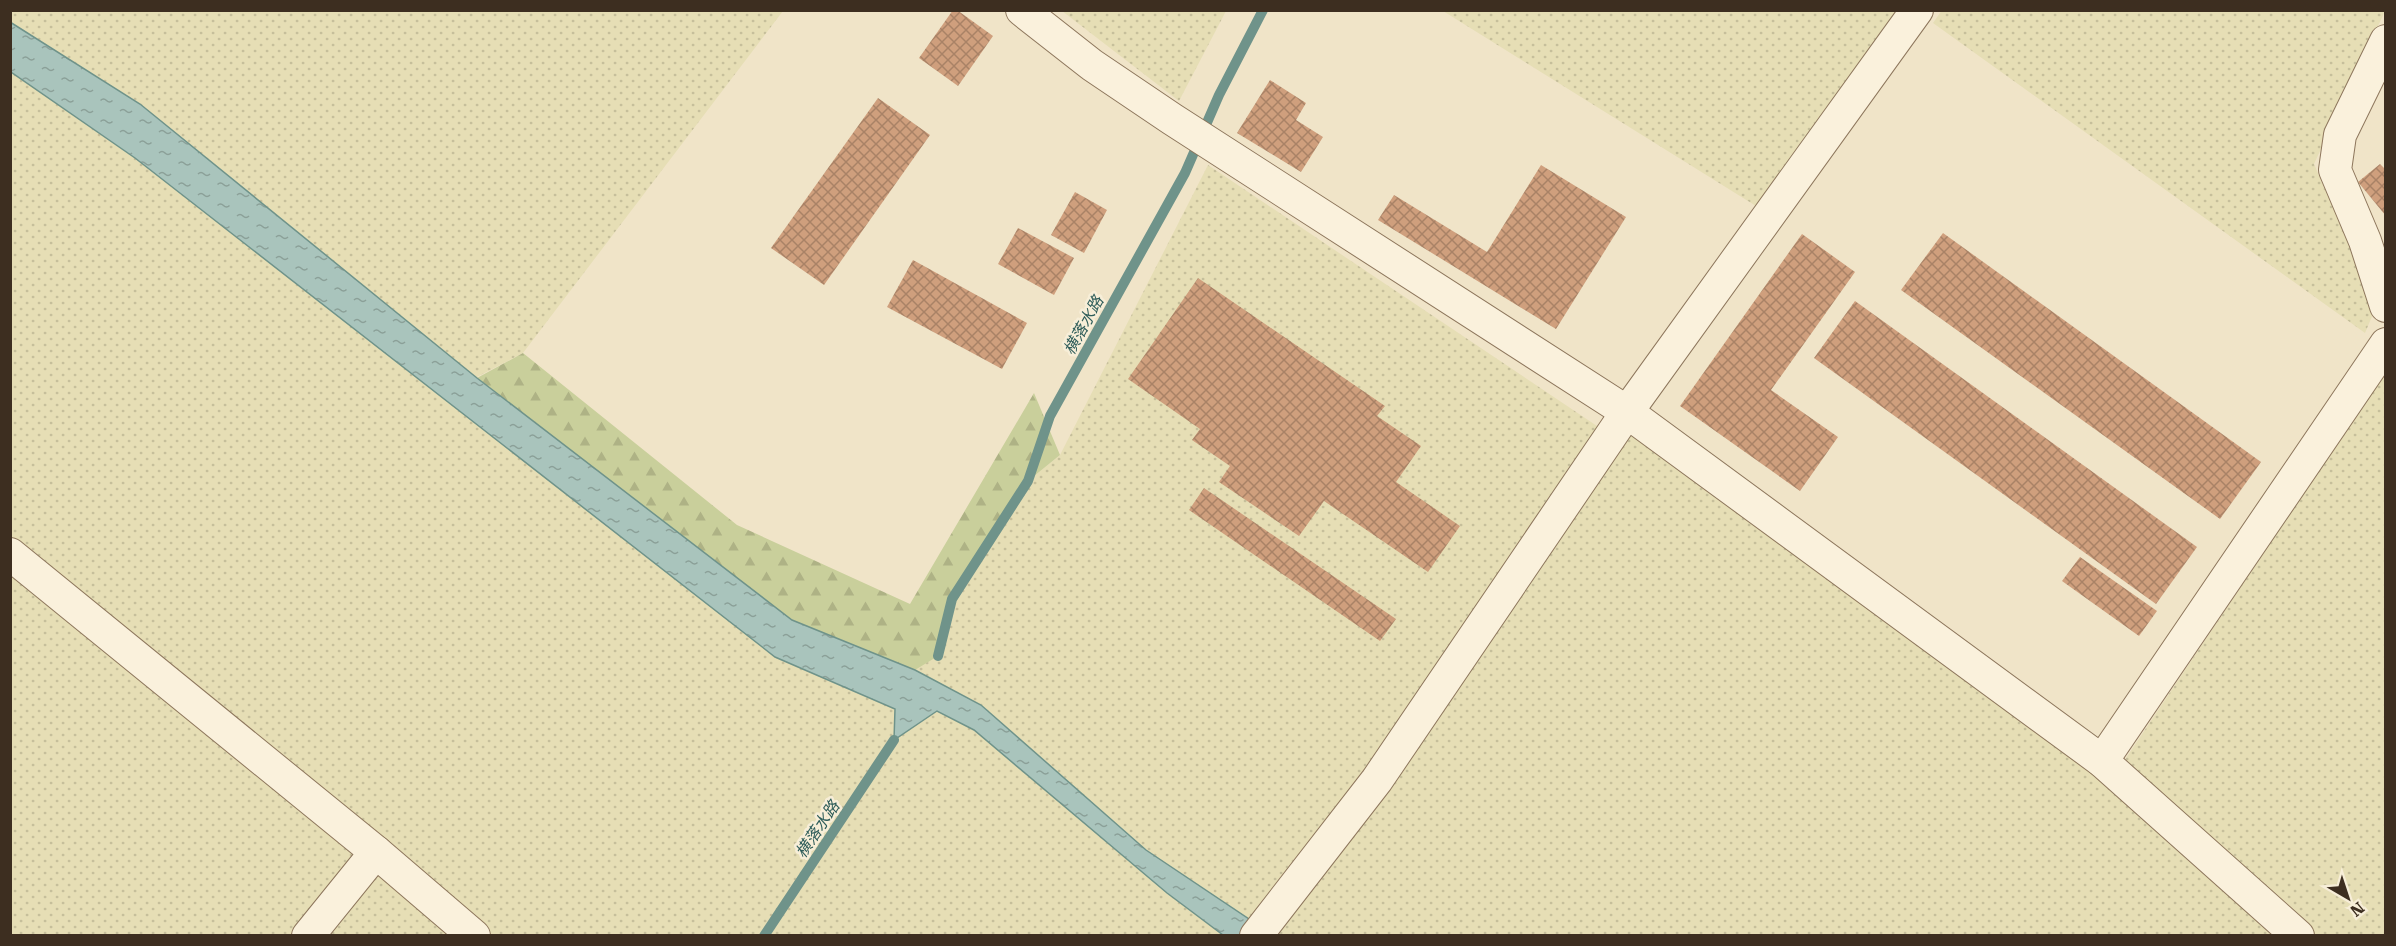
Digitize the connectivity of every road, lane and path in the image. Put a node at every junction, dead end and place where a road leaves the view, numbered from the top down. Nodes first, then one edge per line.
1 (1022, 10) edge
2 (1917, 10) edge
3 (2385, 41) edge
4 (2385, 306) edge
5 (2385, 344) edge
6 (1627, 412) junction
7 (10, 554) edge
8 (2102, 761) junction
9 (376, 852) junction
10 (1261, 930) edge
11 (308, 936) edge
12 (474, 936) edge
13 (2298, 936) edge

1 - 6 street
2 - 6 street
3 - 4 street
5 - 8 street
6 - 8 street
6 - 10 street
7 - 9 street
8 - 13 street
9 - 11 street
9 - 12 street

